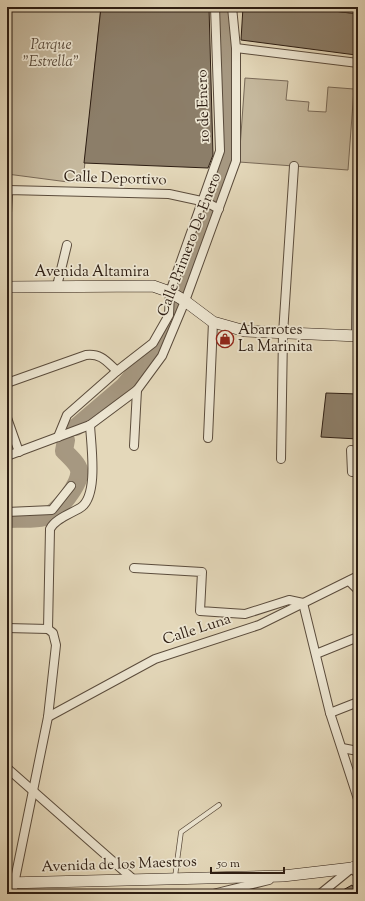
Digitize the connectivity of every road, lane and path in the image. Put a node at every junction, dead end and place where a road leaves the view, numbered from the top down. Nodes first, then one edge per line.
1 (216, 7) edge
2 (232, 7) edge
3 (339, 7) edge
4 (358, 8) edge
5 (236, 48) junction
6 (358, 63) edge
7 (358, 104) edge
8 (294, 166) dead end
9 (357, 196) edge
10 (204, 202) junction
11 (217, 208) junction
12 (7, 213) edge
13 (67, 245) dead end
14 (57, 286) junction
15 (7, 287) edge
16 (170, 292) junction
17 (185, 301) junction
18 (213, 322) junction
19 (283, 334) junction
20 (357, 336) edge
21 (117, 371) junction
22 (7, 383) edge
23 (137, 390) junction
24 (7, 418) edge
25 (90, 425) junction
26 (58, 437) junction
27 (208, 438) dead end
28 (134, 446) dead end
29 (351, 450) dead end
30 (19, 452) junction
31 (7, 456) edge
32 (281, 459) dead end
33 (358, 472) edge
34 (71, 486) dead end
35 (7, 512) edge
36 (134, 568) dead end
37 (358, 576) edge
38 (349, 581) junction
39 (358, 590) edge
40 (303, 603) junction
41 (7, 628) edge
42 (48, 629) junction
43 (358, 637) edge
44 (316, 654) junction
45 (358, 702) edge
46 (330, 713) junction
47 (48, 717) junction
48 (342, 748) junction
49 (358, 751) edge
50 (7, 768) edge
51 (33, 791) junction
52 (358, 799) edge
53 (219, 805) dead end
54 (356, 869) edge
55 (283, 876) junction
56 (175, 878) junction
57 (132, 879) junction
58 (11, 887) edge
59 (213, 894) edge
60 (320, 894) edge

1 - 10 street, 1o de Enero
2 - 5 street, Calle Primero De Enero
3 - 4 street
5 - 6 street
5 - 11 street, Calle Primero De Enero
7 - 9 street
8 - 19 street
9 - 20 street
10 - 11 street, Calle Deportivo
10 - 12 street, Calle Deportivo
10 - 16 street, 1o de Enero
11 - 17 street, Calle Primero De Enero
13 - 14 street
14 - 15 street, Avenida Altamira
14 - 16 street, Avenida Altamira
16 - 17 street, Avenida Altamira
16 - 21 street, Calle Primero De Enero
17 - 18 street, Avenida Altamira
17 - 23 street, Calle Primero De Enero
18 - 19 street, Avenida Altamira
18 - 27 street
19 - 20 street, Avenida Altamira
19 - 32 street
21 - 22 street
21 - 26 street, Calle Primero De Enero
23 - 25 street, Calle Primero De Enero
23 - 28 street
24 - 30 street
25 - 26 street, Calle Primero De Enero
25 - 42 street
26 - 30 street, Calle Primero De Enero
29 - 33 street
30 - 31 street, Calle Primero De Enero
34 - 35 street
36 - 40 street
37 - 38 street, Calle Luna
38 - 39 street
38 - 40 street, Calle Luna
40 - 44 street
40 - 47 street, Calle Luna
41 - 42 street
42 - 47 street
43 - 44 street
44 - 46 street
45 - 46 street
46 - 48 street
47 - 51 street
48 - 49 street
48 - 52 street
50 - 51 street
51 - 57 street
51 - 58 street
53 - 56 lane
54 - 55 street, Avenida de los Maestros
54 - 60 street
55 - 56 street, Avenida de los Maestros
55 - 59 street
56 - 57 street, Avenida de los Maestros
57 - 58 street, Avenida de los Maestros

